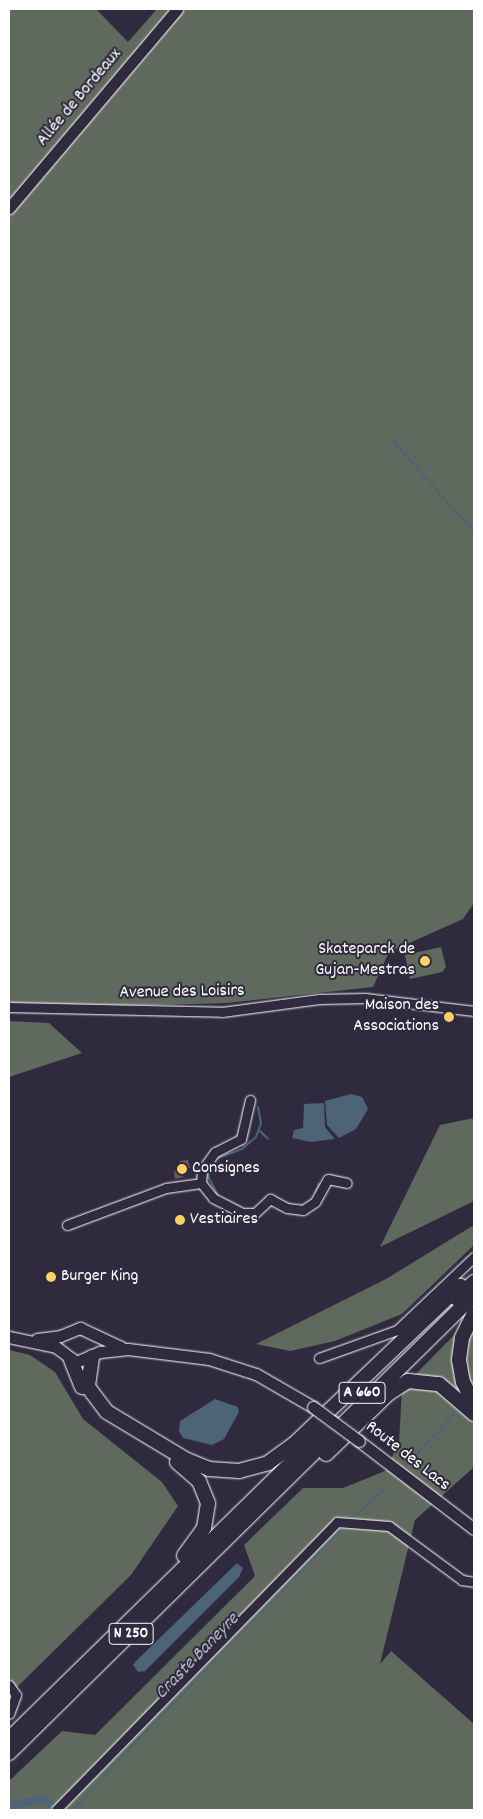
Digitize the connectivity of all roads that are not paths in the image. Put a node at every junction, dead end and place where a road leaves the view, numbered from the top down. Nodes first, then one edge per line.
1 (177, 9) edge
2 (9, 208) edge
3 (9, 1007) edge
4 (474, 1011) edge
5 (250, 1100) dead end
6 (201, 1182) junction
7 (346, 1183) dead end
8 (67, 1225) dead end
9 (474, 1257) edge
10 (474, 1274) edge
11 (474, 1282) edge
12 (474, 1295) edge
13 (474, 1313) edge
14 (66, 1334) junction
15 (94, 1336) junction
16 (9, 1338) edge
17 (33, 1340) junction
18 (128, 1349) junction
19 (68, 1357) junction
20 (92, 1357) junction
21 (319, 1358) dead end
22 (474, 1404) edge
23 (474, 1414) edge
24 (251, 1510) junction
25 (473, 1530) edge
26 (474, 1582) edge
27 (73, 1675) junction
28 (9, 1685) edge
29 (9, 1714) edge
30 (9, 1739) edge
31 (9, 1753) edge
32 (59, 1808) edge

1 - 2 main road, Allée de Bordeaux
3 - 4 street, Avenue des Loisirs
5 - 6 street
6 - 7 street
6 - 8 street
9 - 21 street
10 - 20 highway
11 - 24 highway, A 660
12 - 24 highway, N 250
13 - 22 highway
14 - 15 main road, Route des Lacs
14 - 17 main road, Route des Lacs
14 - 19 main road
15 - 18 main road, Route des Lacs
15 - 20 main road
16 - 17 main road, Route des Lacs
17 - 19 main road, Route des Lacs
18 - 20 main road, Route des Lacs
18 - 25 main road, Route des Lacs, bridge
19 - 20 main road, Route des Lacs
19 - 27 highway
23 - 24 highway
24 - 27 highway, N 250
24 - 31 highway, N 250
26 - 32 street
27 - 30 highway, N 250
28 - 29 street

